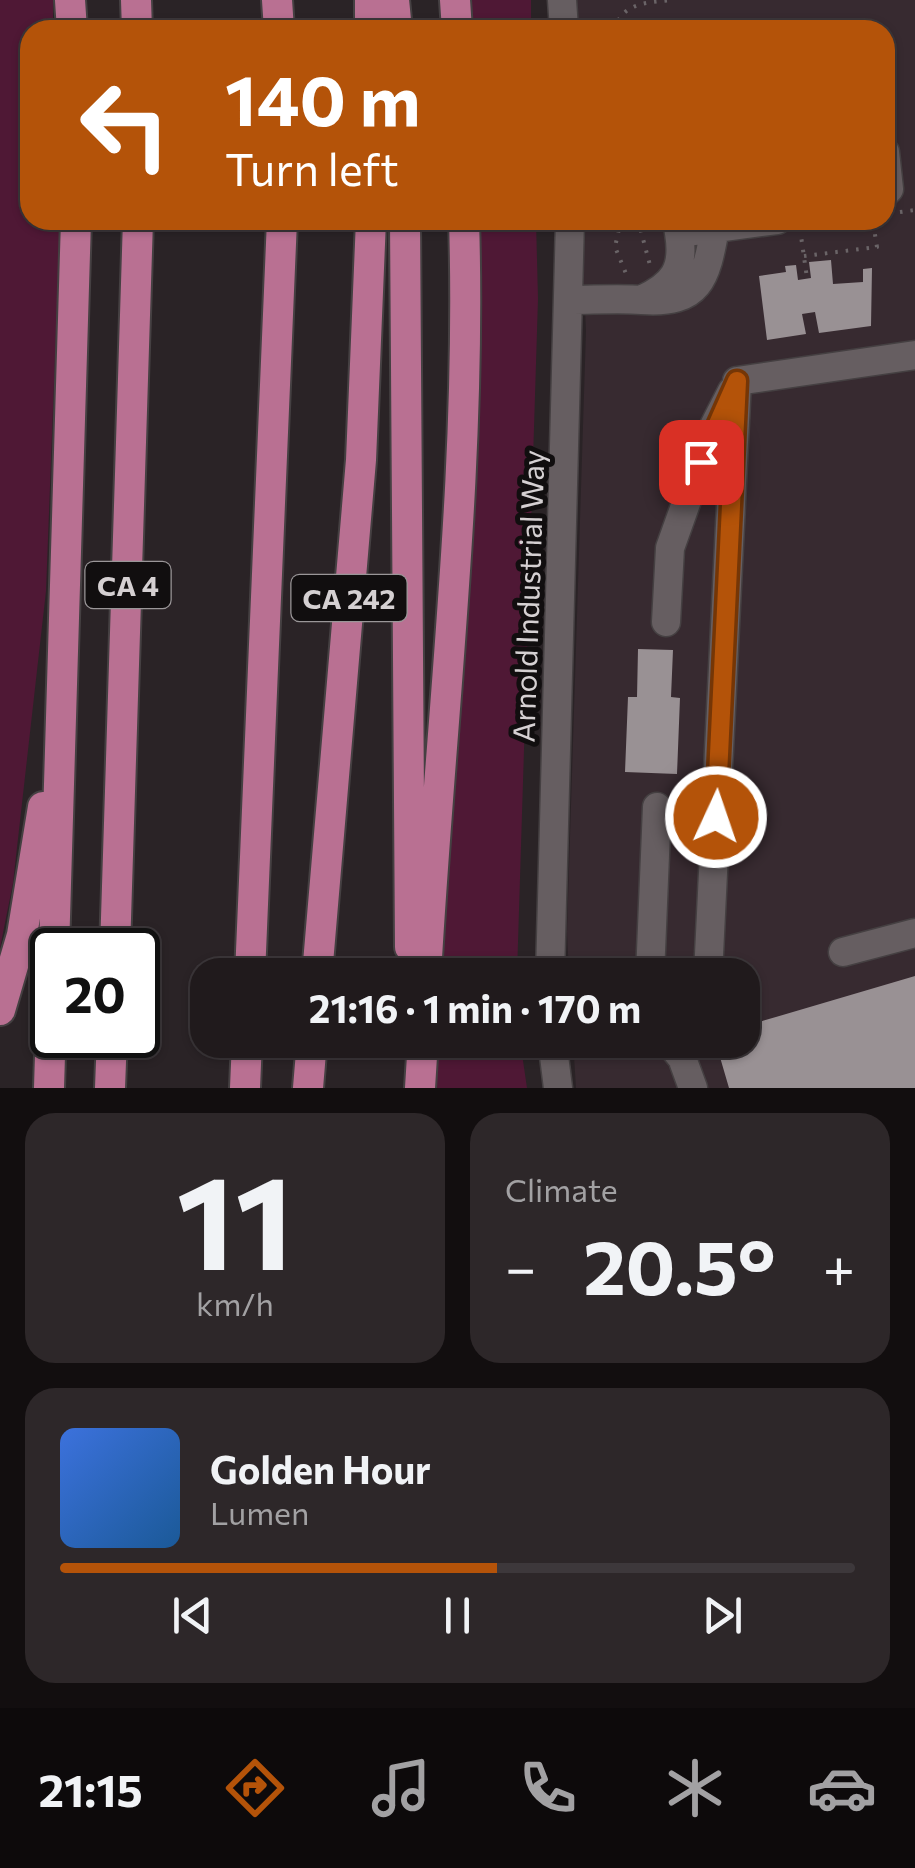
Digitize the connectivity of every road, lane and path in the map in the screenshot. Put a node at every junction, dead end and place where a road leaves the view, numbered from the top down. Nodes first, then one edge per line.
1 (671, 0) edge
2 (618, 20) edge
3 (76, 230) edge
4 (138, 230) edge
5 (282, 230) edge
6 (371, 230) edge
7 (404, 230) edge
8 (464, 230) edge
9 (570, 230) edge
10 (619, 230) edge
11 (641, 230) edge
12 (679, 230) edge
13 (714, 230) edge
14 (800, 230) edge
15 (874, 230) edge
16 (804, 256) junction
17 (807, 278) dead end
18 (634, 294) junction
19 (570, 300) junction
20 (915, 356) edge
21 (737, 381) junction
22 (68, 530) junction
23 (666, 622) dead end
24 (657, 807) dead end
25 (55, 928) edge
26 (115, 928) edge
27 (915, 932) edge
28 (844, 952) dead end
29 (251, 958) edge
30 (319, 958) edge
31 (410, 958) edge
32 (427, 958) edge
33 (551, 958) edge
34 (651, 958) edge
35 (709, 958) edge
36 (0, 1010) edge
37 (50, 1058) edge
38 (111, 1058) edge
39 (246, 1058) edge
40 (310, 1058) edge
41 (411, 1058) edge
42 (421, 1058) edge
43 (554, 1058) edge
44 (682, 1058) edge
45 (49, 1088) edge
46 (110, 1088) edge
47 (245, 1088) edge
48 (308, 1088) edge
49 (412, 1088) edge
50 (420, 1088) edge
51 (558, 1088) edge
52 (692, 1088) edge

1 - 2 path
3 - 22 highway
4 - 26 highway, CA 4
5 - 29 highway
6 - 30 highway, CA 242
7 - 31 highway
8 - 32 highway
9 - 19 street, Arnold Industrial Way
10 - 18 path
11 - 18 path
12 - 18 street
13 - 18 street
14 - 16 path
15 - 16 path
16 - 17 path
18 - 19 street
19 - 33 street, Arnold Industrial Way
20 - 21 street
21 - 23 street
21 - 35 street
22 - 25 highway
22 - 36 highway
24 - 34 street
27 - 28 street
37 - 45 highway
38 - 46 highway
39 - 47 highway
40 - 48 highway
41 - 49 highway
42 - 50 highway
43 - 51 street
44 - 52 street

